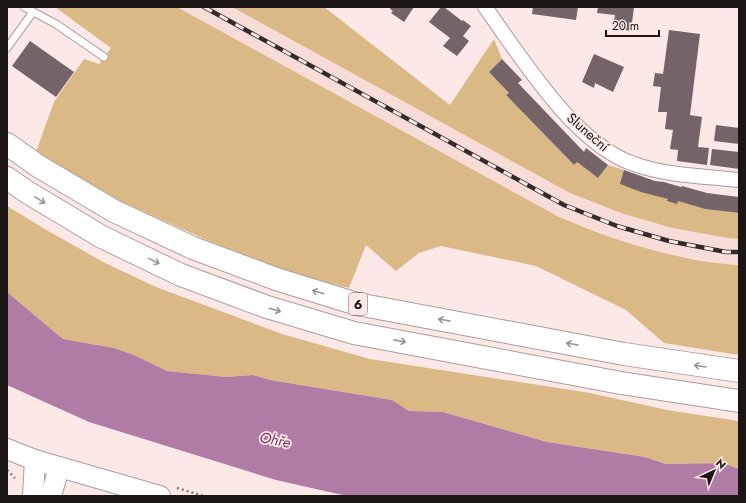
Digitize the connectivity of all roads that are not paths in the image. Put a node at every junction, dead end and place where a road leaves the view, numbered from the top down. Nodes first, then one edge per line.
1 (24, 7) edge
2 (485, 7) edge
3 (32, 12) junction
4 (7, 48) edge
5 (104, 57) dead end
6 (7, 144) edge
7 (7, 178) edge
8 (739, 180) edge
9 (739, 372) edge
10 (739, 401) edge
11 (7, 449) edge
12 (35, 460) junction
13 (59, 467) junction
14 (32, 496) edge
15 (51, 496) edge
16 (160, 496) edge

1 - 3 lane
2 - 8 street, Sluneční
3 - 4 lane
3 - 5 lane
9 -> 6 highway, 6
7 -> 10 highway, 6
11 - 12 street
12 - 13 street
12 - 14 street
13 - 15 street
13 - 16 street

